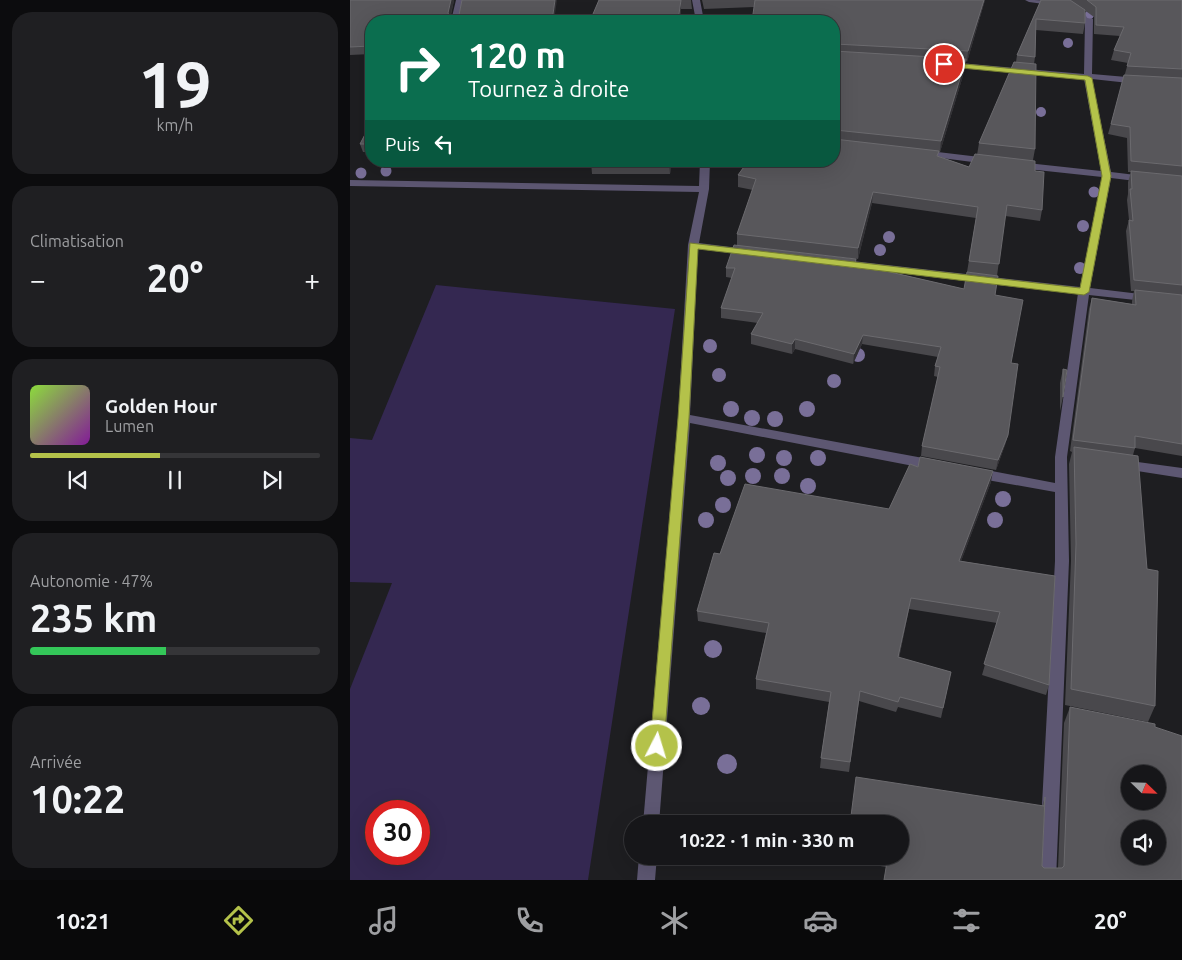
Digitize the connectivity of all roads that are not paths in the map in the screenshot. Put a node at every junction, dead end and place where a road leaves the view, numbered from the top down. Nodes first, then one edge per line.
1 (460, 0) edge
2 (696, 0) edge
3 (1029, 0) edge
4 (456, 15) edge
5 (699, 15) edge
6 (943, 64) edge
7 (1088, 78) junction
8 (1145, 82) edge
9 (912, 152) edge
10 (705, 167) edge
11 (1107, 176) junction
12 (1154, 179) edge
13 (350, 183) edge
14 (704, 188) junction
15 (693, 245) junction
16 (762, 253) edge
17 (830, 262) edge
18 (1084, 292) junction
19 (1182, 302) edge
20 (684, 418) junction
21 (1108, 463) edge
22 (946, 467) edge
23 (965, 471) edge
24 (1182, 473) edge
25 (1062, 489) junction
26 (1054, 712) junction
27 (1072, 715) edge
28 (652, 815) edge
29 (647, 865) edge
30 (646, 880) edge
31 (1047, 880) edge

1 - 4 street
2 - 5 street
3 - 7 street
6 - 7 street
7 - 8 street
7 - 11 street
9 - 11 street
10 - 14 street
11 - 12 street
11 - 18 street
13 - 14 street
14 - 15 street
15 - 16 street
15 - 20 street
17 - 18 street
18 - 19 street
18 - 25 street
20 - 22 street
20 - 28 street
21 - 24 street
23 - 25 street
25 - 26 street
26 - 27 street
26 - 31 street
29 - 30 street

